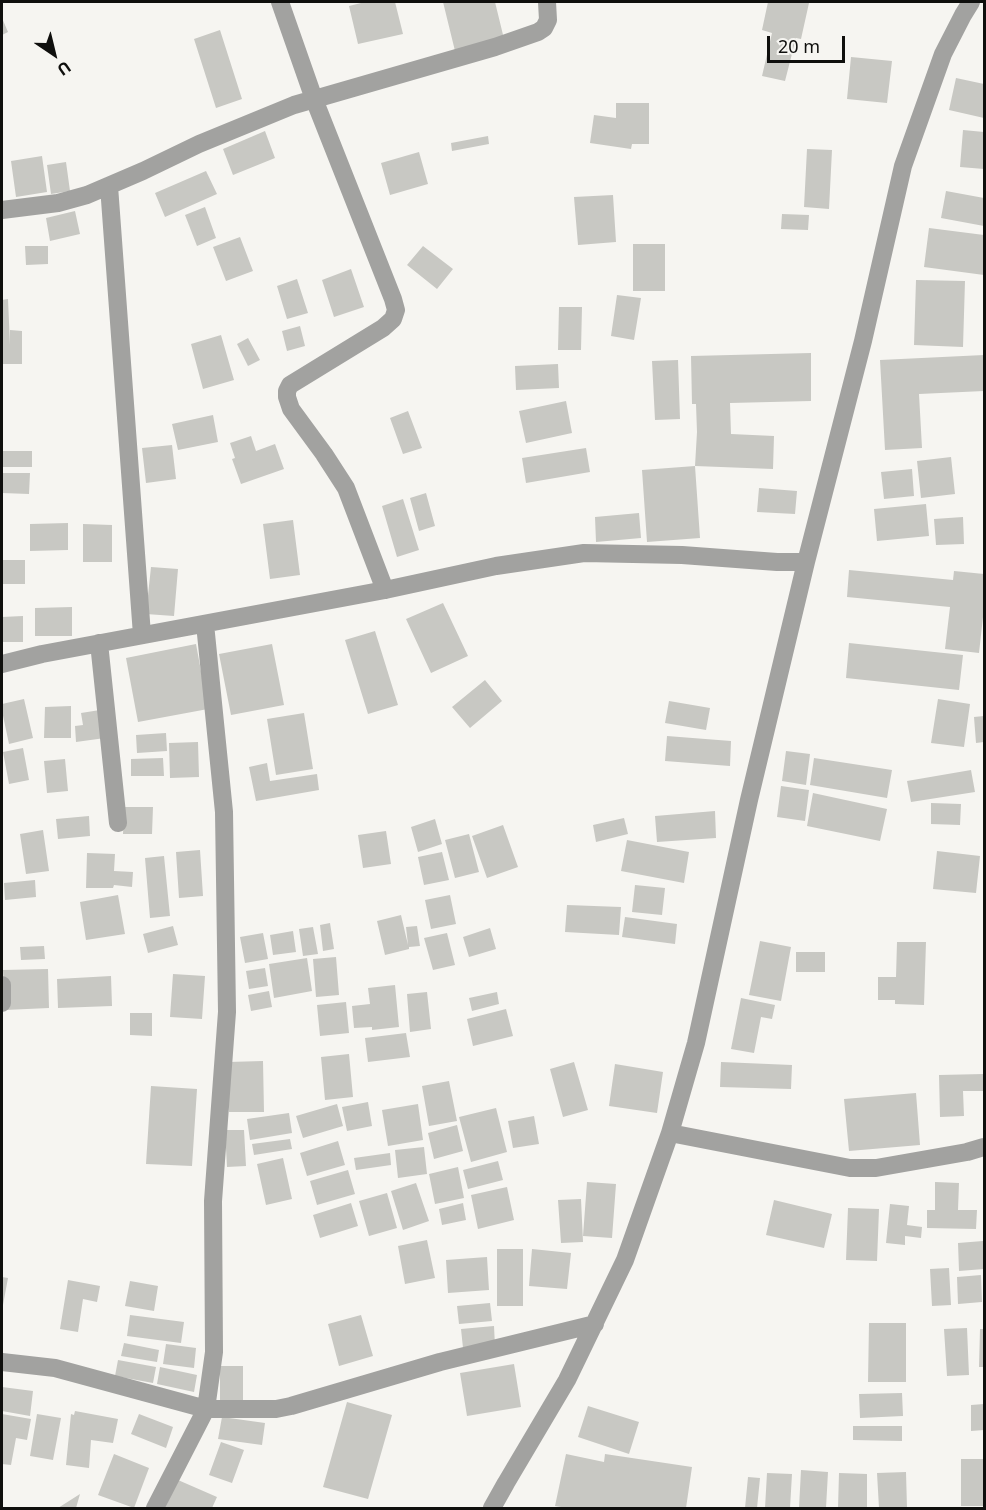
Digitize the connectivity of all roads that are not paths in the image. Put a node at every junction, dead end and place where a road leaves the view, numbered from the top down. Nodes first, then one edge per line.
1 (280, 2) edge
2 (547, 2) edge
3 (971, 2) edge
4 (314, 99) junction
5 (109, 186) junction
6 (2, 210) edge
7 (806, 562) junction
8 (385, 590) junction
9 (205, 624) junction
10 (142, 635) junction
11 (99, 643) junction
12 (2, 664) edge
13 (118, 823) dead end
14 (2, 985) edge
15 (2, 1003) edge
16 (670, 1133) junction
17 (984, 1147) edge
18 (595, 1324) junction
19 (2, 1362) edge
20 (206, 1409) junction
21 (155, 1509) edge
22 (492, 1509) edge

1 - 4 street
2 - 4 street
3 - 7 street
4 - 5 street
4 - 8 street
5 - 6 street
5 - 10 street
7 - 8 street
7 - 16 street
8 - 9 street
9 - 10 street
9 - 20 street
10 - 11 street
11 - 12 street
11 - 13 street
14 - 15 street
16 - 17 street
16 - 18 street
18 - 20 street
18 - 22 street
19 - 20 street
20 - 21 street

